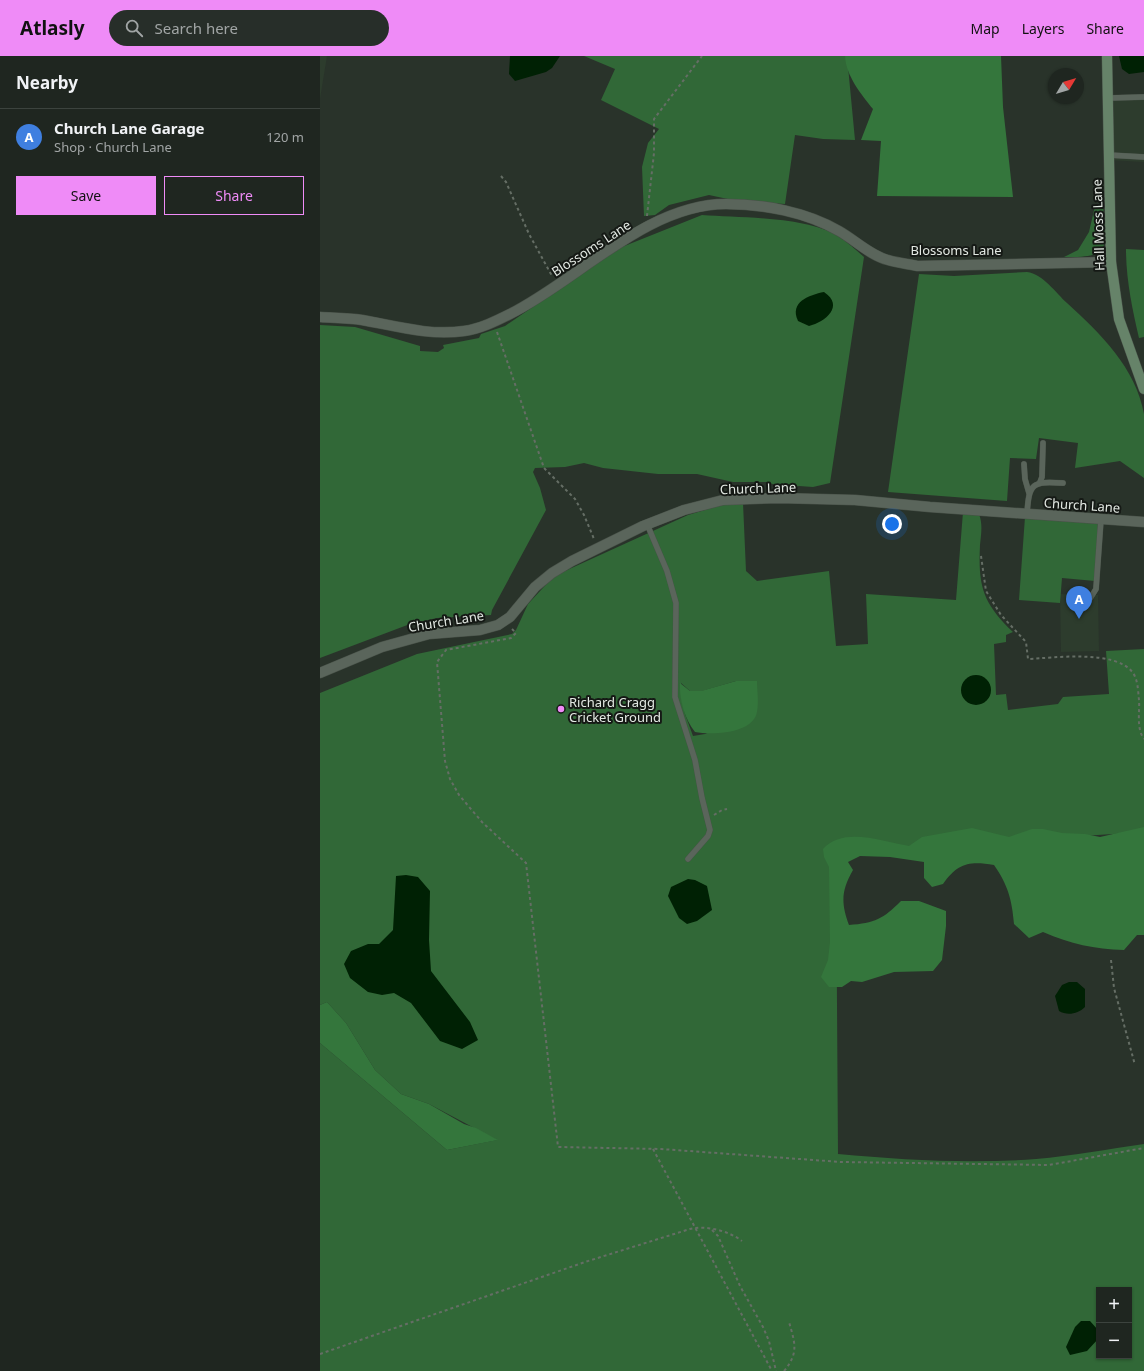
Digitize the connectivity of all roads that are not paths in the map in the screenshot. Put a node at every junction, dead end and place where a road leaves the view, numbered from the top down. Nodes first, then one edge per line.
1 (1108, 56) edge
2 (1144, 97) edge
3 (1109, 98) junction
4 (1108, 155) junction
5 (1144, 157) edge
6 (1111, 262) junction
7 (320, 317) edge
8 (1141, 376) edge
9 (1144, 389) edge
10 (1043, 443) dead end
11 (1024, 464) dead end
12 (1040, 482) junction
13 (1064, 483) dead end
14 (1029, 492) junction
15 (1027, 514) junction
16 (1101, 519) junction
17 (1144, 522) edge
18 (647, 524) junction
19 (1084, 608) dead end
20 (320, 673) edge
21 (688, 859) dead end

1 - 3 street, Hall Moss Lane
2 - 3 lane
3 - 4 street, Hall Moss Lane
4 - 5 lane
4 - 6 street, Hall Moss Lane
6 - 7 street, Blossoms Lane
6 - 8 street, Hall Moss Lane
8 - 9 street, Hall Moss Lane
10 - 12 lane
11 - 14 lane
12 - 13 lane
12 - 14 lane
14 - 15 lane
15 - 16 street, Church Lane
15 - 18 street, Church Lane
16 - 17 street, Church Lane
16 - 19 lane
18 - 20 street, Church Lane
18 - 21 lane

